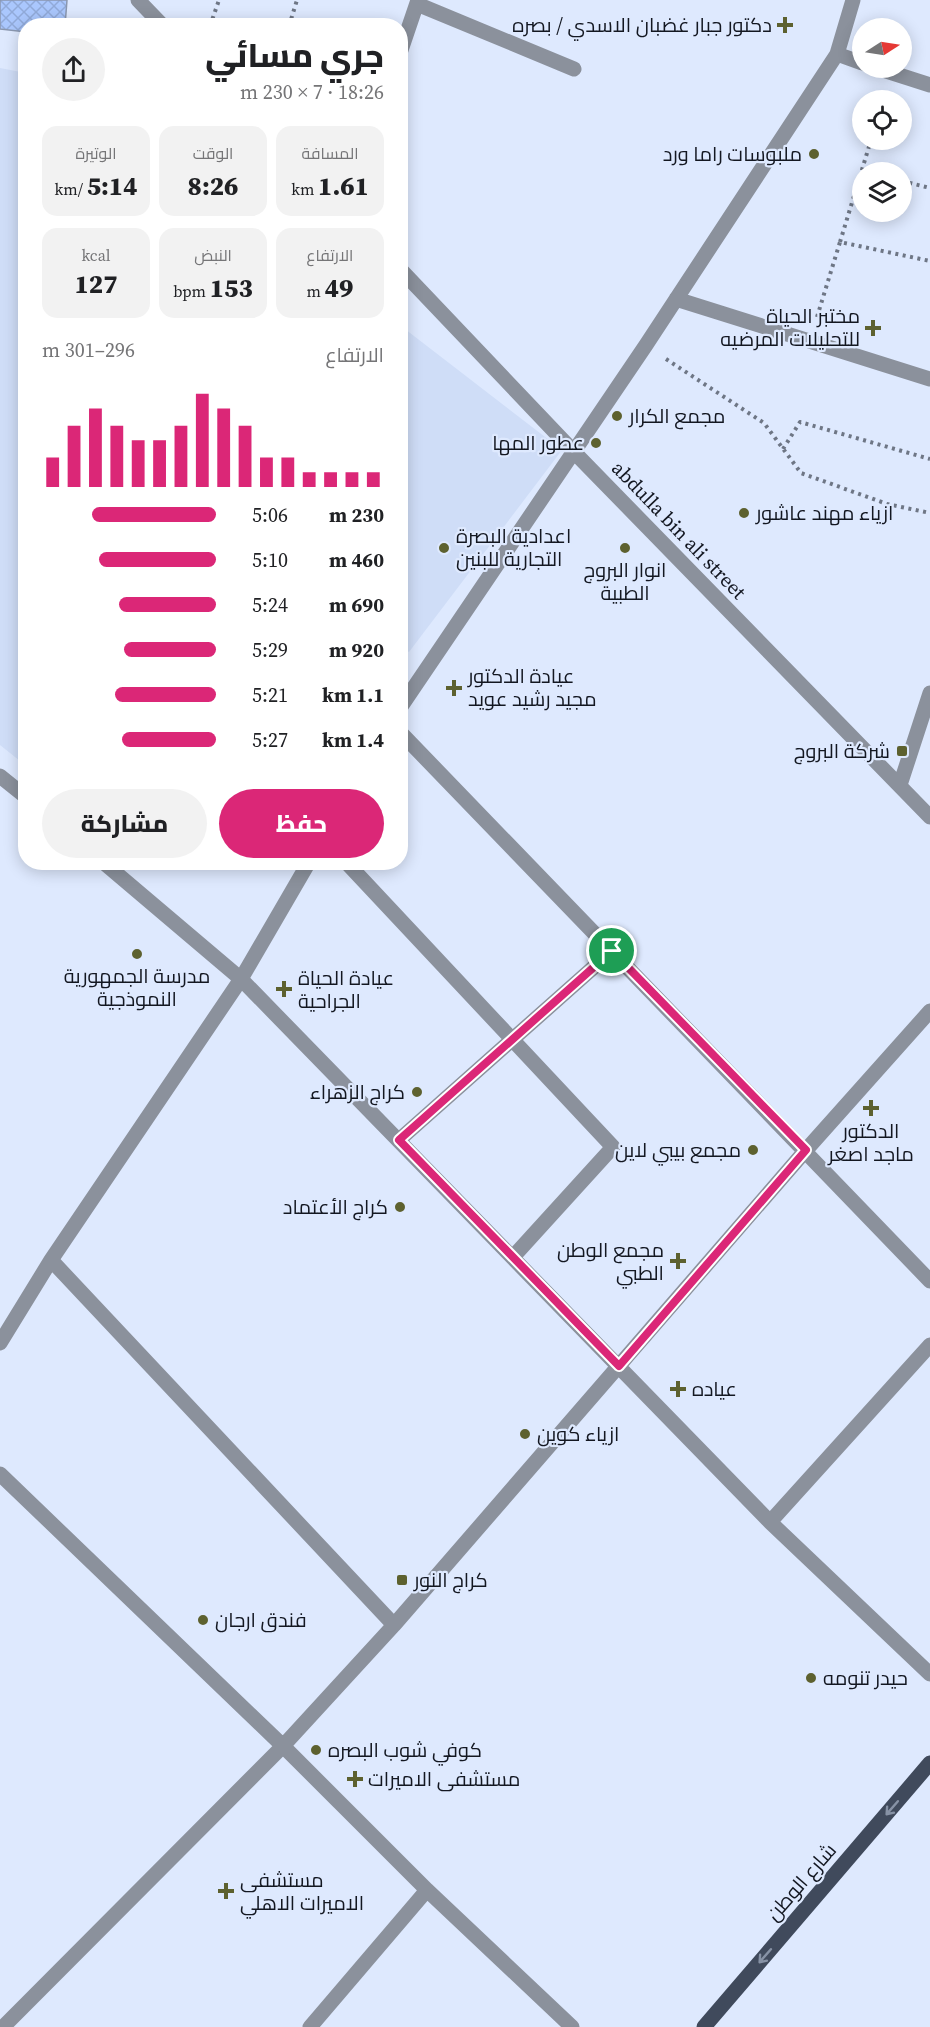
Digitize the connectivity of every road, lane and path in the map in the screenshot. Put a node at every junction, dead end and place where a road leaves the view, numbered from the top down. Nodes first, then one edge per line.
1 (138, 0) edge
2 (219, 0) edge
3 (297, 0) edge
4 (854, 0) edge
5 (417, 2) edge
6 (155, 18) edge
7 (213, 18) edge
8 (291, 18) edge
9 (408, 29) edge
10 (837, 54) junction
11 (852, 59) edge
12 (574, 69) dead end
13 (908, 78) edge
14 (930, 85) edge
15 (912, 184) edge
16 (930, 188) edge
17 (852, 207) edge
18 (840, 242) junction
19 (930, 261) edge
20 (408, 277) edge
21 (676, 299) junction
22 (809, 341) junction
23 (646, 345) junction
24 (930, 379) edge
25 (783, 449) junction
26 (574, 452) junction
27 (930, 459) edge
28 (930, 513) edge
29 (930, 693) edge
30 (408, 696) edge
31 (408, 740) edge
32 (0, 776) edge
33 (900, 785) junction
34 (18, 791) edge
35 (930, 817) edge
36 (112, 870) edge
37 (304, 870) edge
38 (354, 870) edge
39 (612, 951) junction
40 (241, 979) junction
41 (930, 1011) edge
42 (512, 1039) junction
43 (399, 1140) junction
44 (806, 1150) junction
45 (513, 1257) junction
46 (51, 1260) junction
47 (930, 1281) edge
48 (0, 1343) edge
49 (930, 1346) edge
50 (619, 1366) junction
51 (0, 1474) edge
52 (770, 1522) junction
53 (394, 1624) junction
54 (930, 1674) edge
55 (283, 1746) junction
56 (930, 1763) edge
57 (427, 1890) junction
58 (3, 2027) edge
59 (310, 2027) edge
60 (572, 2027) edge
61 (704, 2027) edge

1 - 6 street
2 - 7 path
3 - 8 path
4 - 10 street
5 - 9 street
5 - 12 street
10 - 11 street
10 - 21 street
13 - 14 street
15 - 16 path
17 - 18 path
18 - 19 path
18 - 22 path
20 - 26 street, abdulla bin ali street
21 - 22 street
21 - 23 street
22 - 24 street
23 - 25 path
23 - 26 street
25 - 27 path
25 - 28 path
26 - 30 street
26 - 33 street, abdulla bin ali street
29 - 33 street
31 - 39 street
32 - 34 street
33 - 35 street, abdulla bin ali street
36 - 40 street
37 - 40 street
38 - 42 street
39 - 42 street
39 - 44 street
40 - 43 street
40 - 46 street
41 - 44 street
42 - 43 street
42 - 45 street
43 - 45 street
44 - 47 street
44 - 50 street
45 - 50 street
46 - 48 street
46 - 53 street
49 - 52 street
50 - 52 street
50 - 53 street
51 - 55 street
52 - 54 street
53 - 55 street
55 - 57 street
55 - 58 street
56 -> 61 main road, شارع الوطن
57 - 59 street
57 - 60 street

